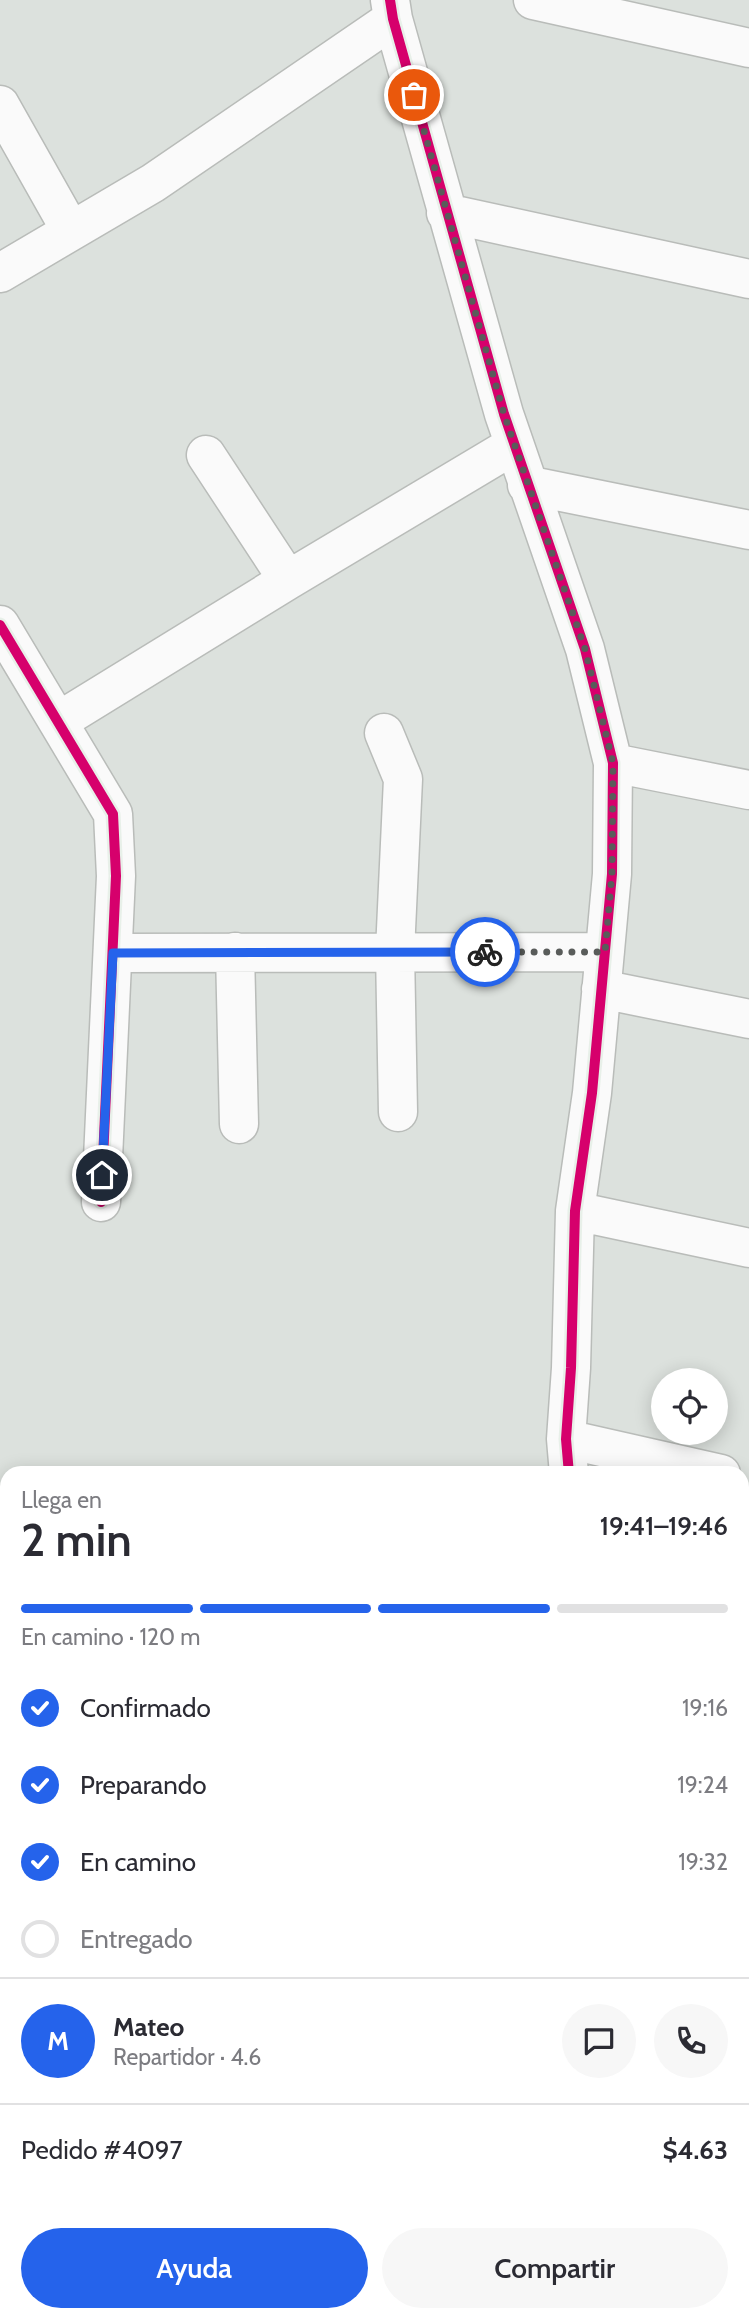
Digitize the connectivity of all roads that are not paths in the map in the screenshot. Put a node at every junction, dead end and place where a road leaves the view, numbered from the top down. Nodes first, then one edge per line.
1 (533, 0) edge
2 (392, 10) edge
3 (749, 48) edge
4 (0, 106) edge
5 (446, 213) junction
6 (71, 231) junction
7 (0, 273) edge
8 (749, 279) edge
9 (514, 445) junction
10 (206, 455) dead end
11 (527, 485) junction
12 (749, 530) edge
13 (288, 580) junction
14 (0, 625) edge
15 (59, 720) junction
16 (384, 733) dead end
17 (613, 763) junction
18 (749, 790) edge
19 (395, 951) junction
20 (235, 952) junction
21 (113, 953) junction
22 (603, 971) junction
23 (749, 1019) edge
24 (398, 1112) dead end
25 (239, 1124) dead end
26 (101, 1202) dead end
27 (576, 1211) junction
28 (749, 1248) edge
29 (568, 1456) edge
30 (653, 1466) edge

1 - 3 street
2 - 5 street
2 - 6 street
4 - 6 street
5 - 8 street
5 - 9 street
6 - 7 street
9 - 11 street
9 - 13 street
10 - 13 street
11 - 12 street
11 - 17 street
13 - 15 street
14 - 15 street
15 - 21 street
16 - 19 street
17 - 18 street
17 - 22 street
19 - 20 street
19 - 22 street
19 - 24 street
20 - 21 street
20 - 25 street
21 - 26 street
22 - 23 street
22 - 27 street
27 - 28 street
27 - 29 street
29 - 30 street

